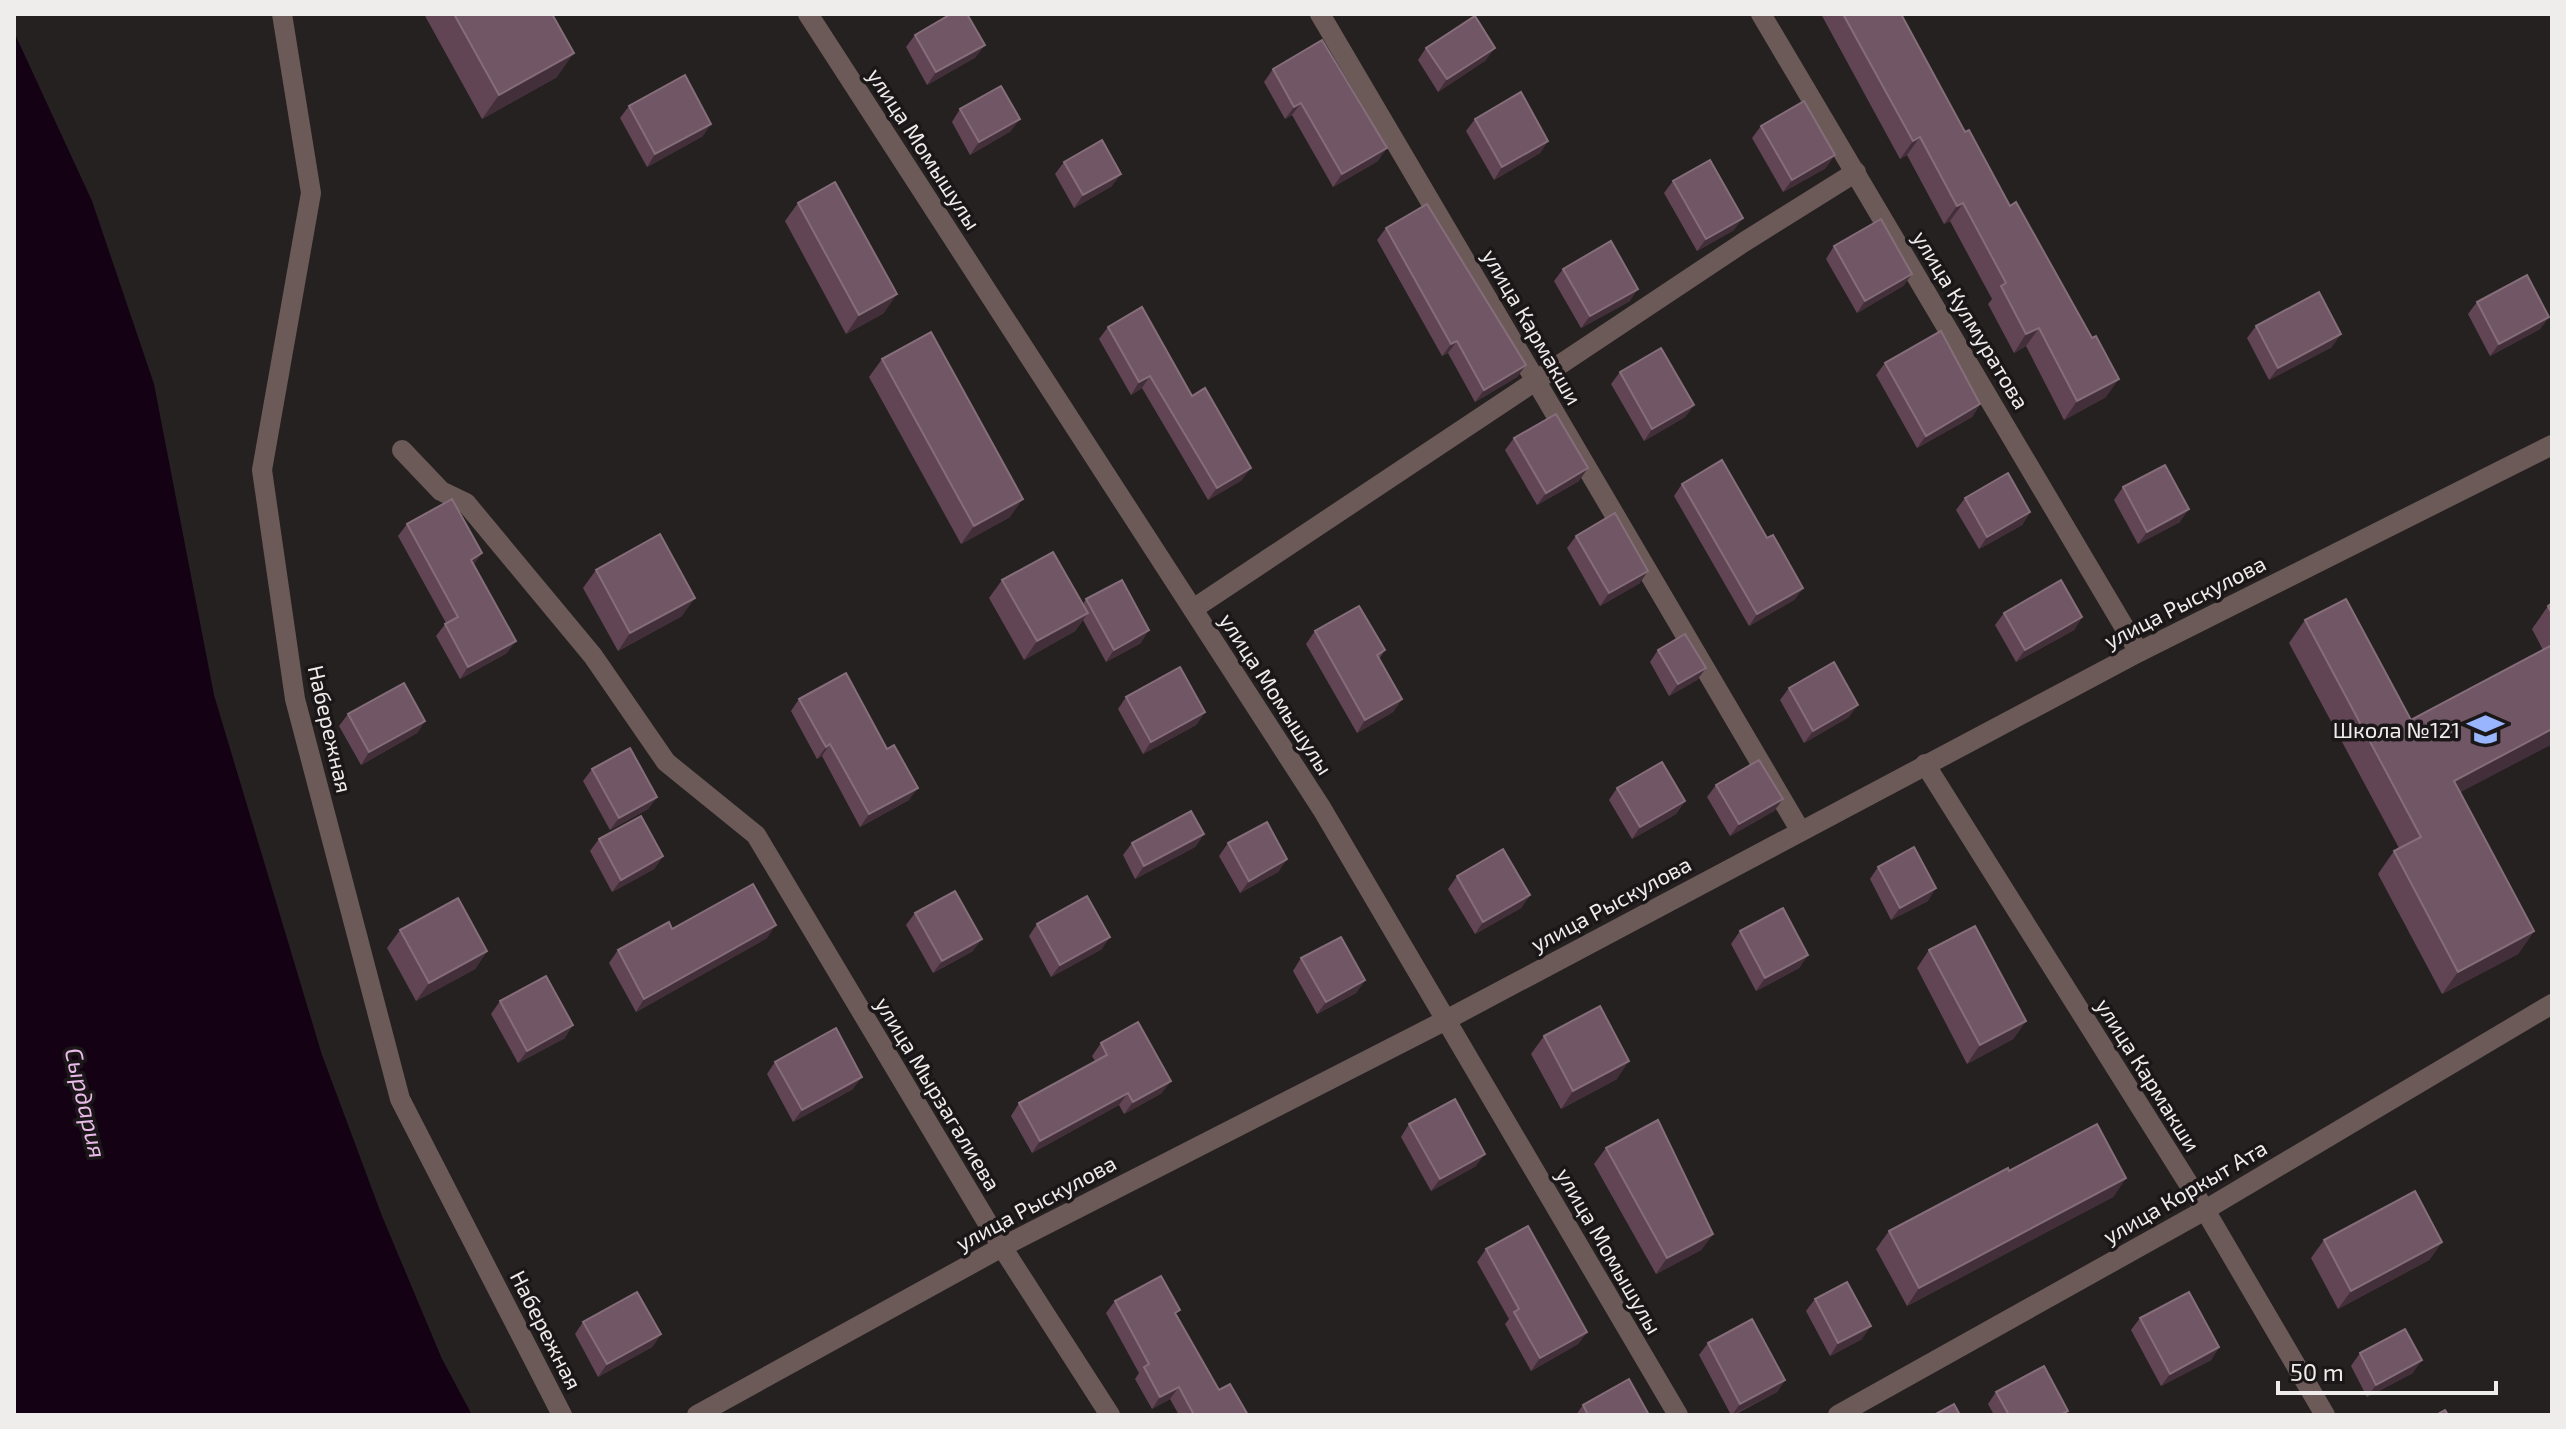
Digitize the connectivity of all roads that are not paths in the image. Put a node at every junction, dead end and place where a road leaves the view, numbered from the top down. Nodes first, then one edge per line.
1 (282, 14) edge
2 (808, 14) edge
3 (1320, 14) edge
4 (1761, 14) edge
5 (1856, 172) junction
6 (1537, 382) junction
7 (2552, 445) edge
8 (402, 450) dead end
9 (1193, 609) junction
10 (2139, 652) junction
11 (1925, 764) junction
12 (1800, 830) junction
13 (2552, 1004) edge
14 (1446, 1020) junction
15 (2205, 1210) junction
16 (1002, 1247) junction
17 (562, 1415) edge
18 (697, 1415) edge
19 (1110, 1415) edge
20 (1678, 1415) edge
21 (1838, 1415) edge
22 (2325, 1415) edge

1 - 17 street, Набережная
2 - 9 street, улица Момышулы
3 - 6 street, улица Кармакши
4 - 5 street, улица Кулмуратова
5 - 6 street
5 - 10 street, улица Кулмуратова
6 - 9 street
6 - 12 street, улица Кармакши
7 - 10 street, улица Рыскулова
8 - 16 street, улица Мырзагалиева
9 - 14 street, улица Момышулы
10 - 11 street, улица Рыскулова
11 - 12 street, улица Рыскулова
11 - 15 street, улица Кармакши
12 - 14 street, улица Рыскулова
13 - 15 street, улица Коркыт Ата
14 - 16 street, улица Рыскулова
14 - 20 street, улица Момышулы
15 - 21 street, улица Коркыт Ата
15 - 22 street, улица Кармакши
16 - 18 street, улица Рыскулова
16 - 19 street, улица Мырзагалиева

